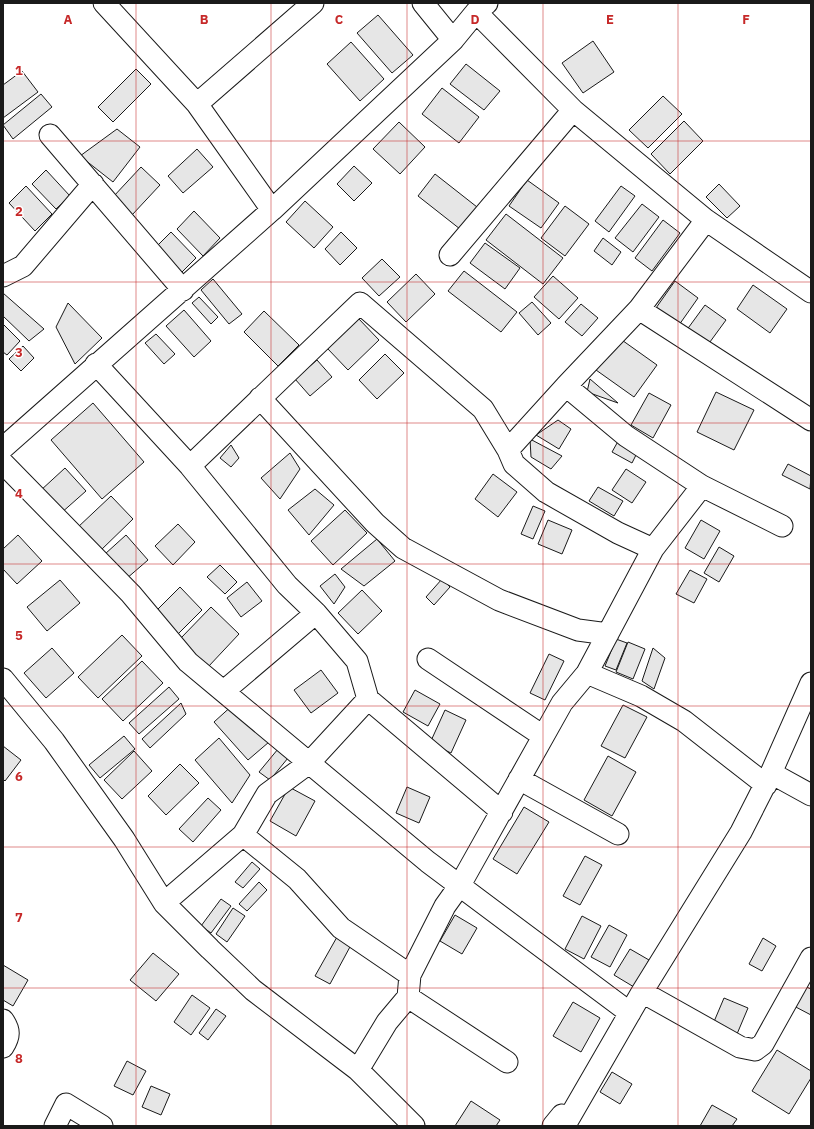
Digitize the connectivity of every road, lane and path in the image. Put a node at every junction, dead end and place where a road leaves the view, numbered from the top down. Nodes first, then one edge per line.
1 (104, 3) edge
2 (313, 3) edge
3 (423, 3) edge
4 (482, 8) edge
5 (453, 40) junction
6 (197, 104) junction
7 (573, 110) junction
8 (50, 135) dead end
9 (93, 184) junction
10 (272, 210) junction
11 (706, 220) junction
12 (450, 255) dead end
13 (3, 276) edge
14 (183, 290) junction
15 (811, 292) edge
16 (639, 309) junction
17 (96, 364) junction
18 (566, 386) junction
19 (260, 398) junction
20 (811, 420) edge
21 (3, 448) edge
22 (508, 450) junction
23 (3, 463) edge
24 (190, 466) junction
25 (702, 486) junction
26 (782, 526) dead end
27 (652, 549) junction
28 (316, 613) junction
29 (608, 634) junction
30 (428, 659) dead end
31 (587, 673) junction
32 (3, 679) edge
33 (811, 683) edge
34 (224, 691) junction
35 (368, 699) junction
36 (543, 736) junction
37 (309, 763) junction
38 (519, 779) junction
39 (769, 779) junction
40 (811, 795) edge
41 (502, 812) junction
42 (618, 834) dead end
43 (243, 835) junction
44 (460, 885) junction
45 (164, 903) junction
46 (811, 958) edge
47 (410, 975) junction
48 (642, 992) junction
49 (408, 997) junction
50 (630, 1013) junction
51 (3, 1020) edge
52 (3, 1046) edge
53 (507, 1062) dead end
54 (358, 1070) junction
55 (567, 1124) edge
56 (55, 1126) edge
57 (102, 1126) edge
58 (414, 1126) edge

1 - 6 street
2 - 6 street
3 - 5 street
4 - 5 street
4 - 7 street
5 - 10 street
6 - 10 street
7 - 11 street
7 - 12 street
8 - 9 street
9 - 13 street
9 - 14 street
10 - 14 street
11 - 15 street
11 - 16 street
14 - 17 street
16 - 18 street
16 - 20 street
17 - 21 street
17 - 24 street
18 - 22 street
18 - 25 street
19 - 22 street
19 - 24 street
19 - 29 street
22 - 27 street
23 - 34 street
24 - 28 street
25 - 26 street
25 - 27 street
27 - 29 street
28 - 34 street
28 - 35 street
29 - 31 street
30 - 36 street
31 - 36 street
31 - 39 street
32 - 45 street
33 - 39 street
34 - 37 street
35 - 37 street
35 - 41 street
36 - 38 street
37 - 43 street
37 - 44 street
38 - 41 street
38 - 42 street
39 - 40 street
39 - 48 street
41 - 44 street
43 - 45 street
43 - 47 street
44 - 47 street
44 - 50 street
45 - 54 street
46 - 48 street
47 - 49 street
48 - 50 street
49 - 53 street
49 - 54 street
50 - 55 street
51 - 52 street
54 - 58 street
56 - 57 street

